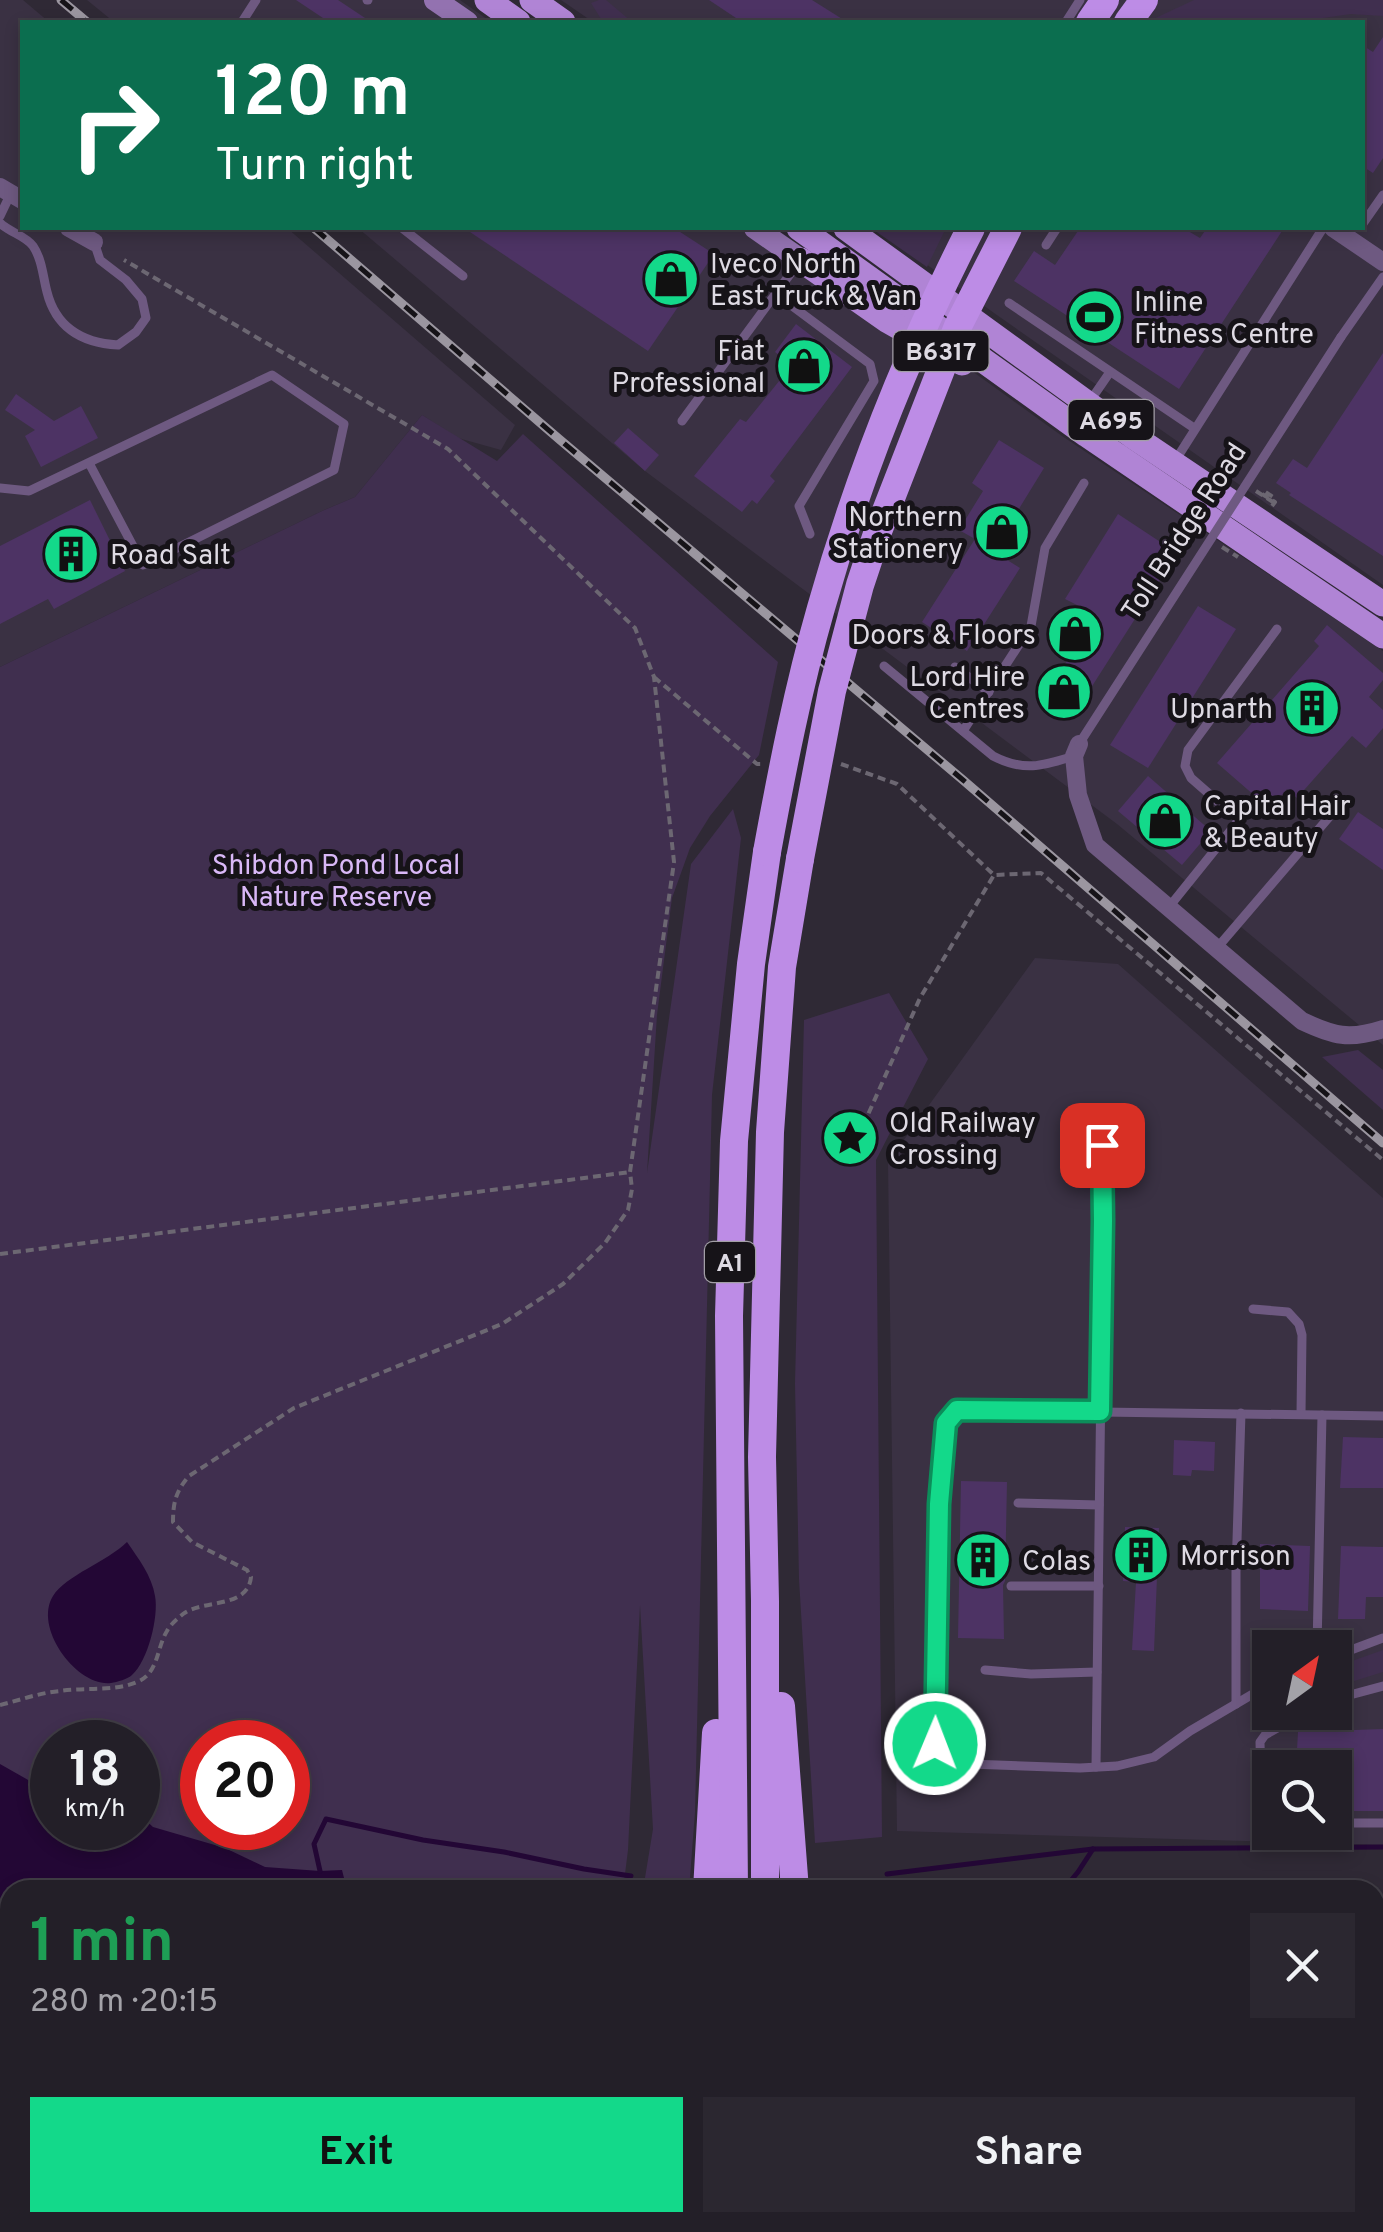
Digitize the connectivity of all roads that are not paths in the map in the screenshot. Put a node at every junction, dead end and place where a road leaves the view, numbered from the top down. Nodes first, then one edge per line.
1 (487, 0) edge
2 (532, 0) edge
3 (553, 0) edge
4 (515, 20) edge
5 (560, 20) edge
6 (575, 20) edge
7 (11, 193) edge
8 (1383, 195) edge
9 (0, 220) edge
10 (1365, 221) edge
11 (73, 230) edge
12 (405, 230) edge
13 (758, 230) edge
14 (802, 230) edge
15 (849, 230) edge
16 (970, 230) edge
17 (1007, 230) edge
18 (1056, 230) edge
19 (1322, 230) edge
20 (1358, 231) edge
21 (94, 242) joint
22 (1046, 245) dead end
23 (800, 260) junction
24 (1383, 262) edge
25 (463, 276) dead end
26 (1383, 277) edge
27 (776, 294) junction
28 (1009, 304) dead end
29 (1110, 372) junction
30 (1088, 404) junction
31 (682, 420) dead end
32 (1194, 428) junction
33 (1088, 435) junction
34 (89, 462) junction
35 (1174, 463) junction
36 (1084, 484) dead end
37 (0, 488) edge
38 (810, 534) dead end
39 (1383, 604) edge
40 (1277, 630) dead end
41 (1383, 636) edge
42 (884, 666) dead end
43 (954, 667) dead end
44 (989, 692) junction
45 (963, 731) junction
46 (1076, 750) junction
47 (1336, 808) dead end
48 (1169, 907) junction
49 (1217, 948) junction
50 (1383, 1029) edge
51 (1102, 1145) dead end
52 (1253, 1310) dead end
53 (1100, 1411) junction
54 (1241, 1413) junction
55 (1301, 1414) junction
56 (1322, 1415) junction
57 (1383, 1416) edge
58 (1018, 1504) dead end
59 (1099, 1505) junction
60 (1011, 1586) dead end
61 (1098, 1586) junction
62 (765, 1600) junction
63 (1317, 1630) edge
64 (1383, 1638) edge
65 (1352, 1650) edge
66 (986, 1670) dead end
67 (1098, 1672) junction
68 (732, 1674) junction
69 (1383, 1686) edge
70 (1352, 1694) edge
71 (1252, 1695) edge
72 (1236, 1704) junction
73 (1274, 1730) edge
74 (1260, 1750) edge
75 (1096, 1767) junction
76 (1352, 1822) edge
77 (1383, 1823) edge
78 (708, 1880) edge
79 (734, 1880) edge
80 (764, 1880) edge
81 (794, 1880) edge

1 - 4 main road
2 - 5 main road
3 - 6 main road
7 - 9 lane
8 - 10 lane
9 - 21 lane
11 - 21 street
12 - 25 lane
13 - 23 main road, B6317
14 - 33 main road, A695
15 - 30 main road, A695
16 - 68 highway, A1, bridge
17 - 62 highway, A1, bridge
18 - 22 lane
19 - 32 lane
20 - 24 street
23 - 27 lane
23 - 33 main road, B6317
26 - 46 lane, Toll Bridge Road, bridge
27 - 31 lane
27 - 38 lane
28 - 29 lane
29 - 30 lane
29 - 32 lane
30 - 35 main road, A695
32 - 35 lane
33 - 41 main road, A695
34 - 34 lane
34 - 37 lane
35 - 39 main road, A695
36 - 44 lane
40 - 48 lane
42 - 45 lane
43 - 44 lane
44 - 45 lane
45 - 46 lane
46 - 48 street
47 - 49 lane
48 - 49 street
49 - 50 street
51 - 53 lane
52 - 55 lane
53 - 54 lane
53 - 59 lane
53 - 75 lane
54 - 55 lane
54 - 72 lane
55 - 56 lane
56 - 57 lane
56 - 63 lane
58 - 59 lane
59 - 61 lane
60 - 61 lane
61 - 67 lane
62 - 80 highway, A1
62 - 81 highway
64 - 65 lane
66 - 67 lane
67 - 75 lane
68 - 78 highway
68 - 79 highway, A1
69 - 70 lane
71 - 72 lane
72 - 75 lane
73 - 74 lane
76 - 77 lane

